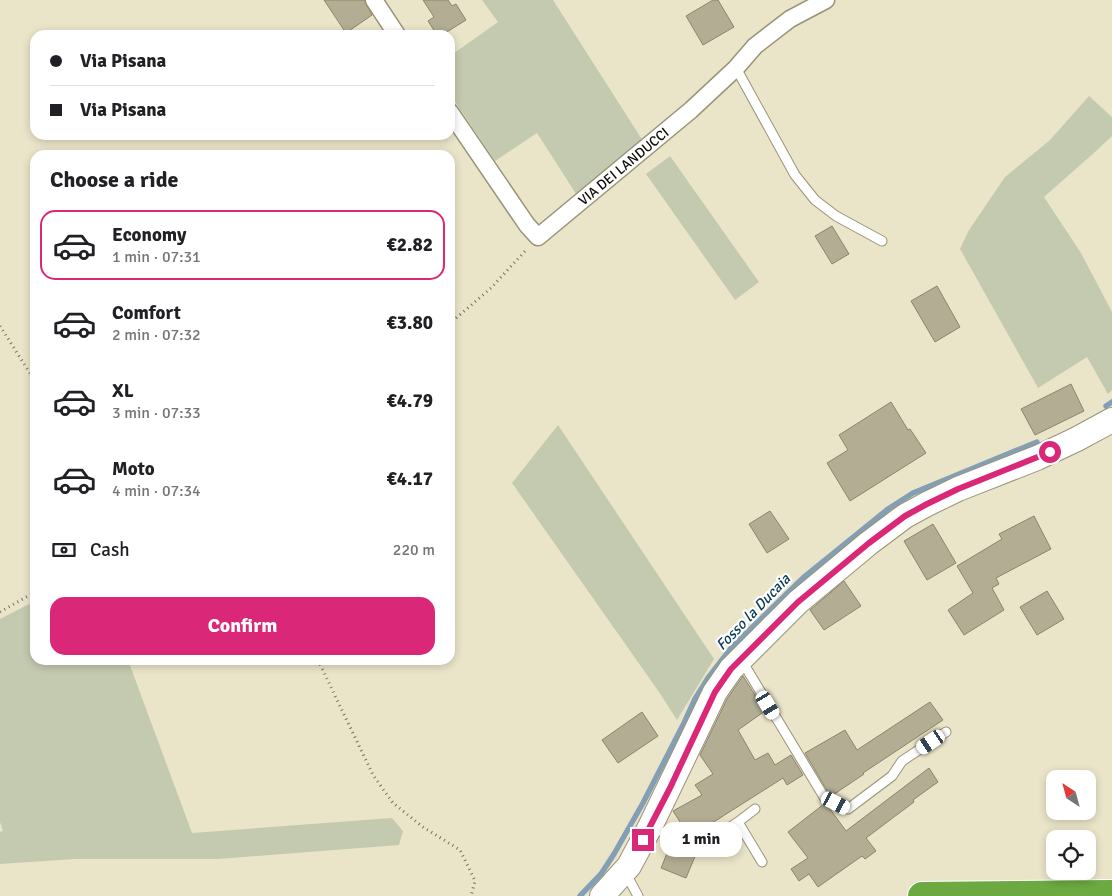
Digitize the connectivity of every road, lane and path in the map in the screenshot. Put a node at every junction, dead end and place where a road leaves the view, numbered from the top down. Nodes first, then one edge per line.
1 (374, 0) edge
2 (826, 0) edge
3 (395, 30) edge
4 (736, 68) junction
5 (455, 119) edge
6 (538, 237) junction
7 (882, 241) dead end
8 (455, 319) edge
9 (0, 326) edge
10 (30, 373) edge
11 (1112, 420) edge
12 (30, 595) edge
13 (0, 612) edge
14 (741, 659) junction
15 (320, 665) edge
16 (946, 732) dead end
17 (755, 809) dead end
18 (738, 822) junction
19 (650, 827) junction
20 (762, 862) dead end
21 (624, 871) junction
22 (1112, 894) edge
23 (471, 896) edge
24 (602, 896) edge
25 (638, 896) edge
26 (922, 896) edge

1 - 3 street
2 - 4 street, VIA DEI LANDUCCI
4 - 6 street, VIA DEI LANDUCCI
4 - 7 lane
5 - 6 street
6 - 8 path
9 - 10 path
11 - 14 main road
12 - 13 path
14 - 16 lane
14 - 19 main road
15 - 23 path
17 - 18 lane
18 - 19 lane
18 - 20 lane
19 - 21 main road
21 - 24 main road
21 - 25 lane
22 - 26 highway

